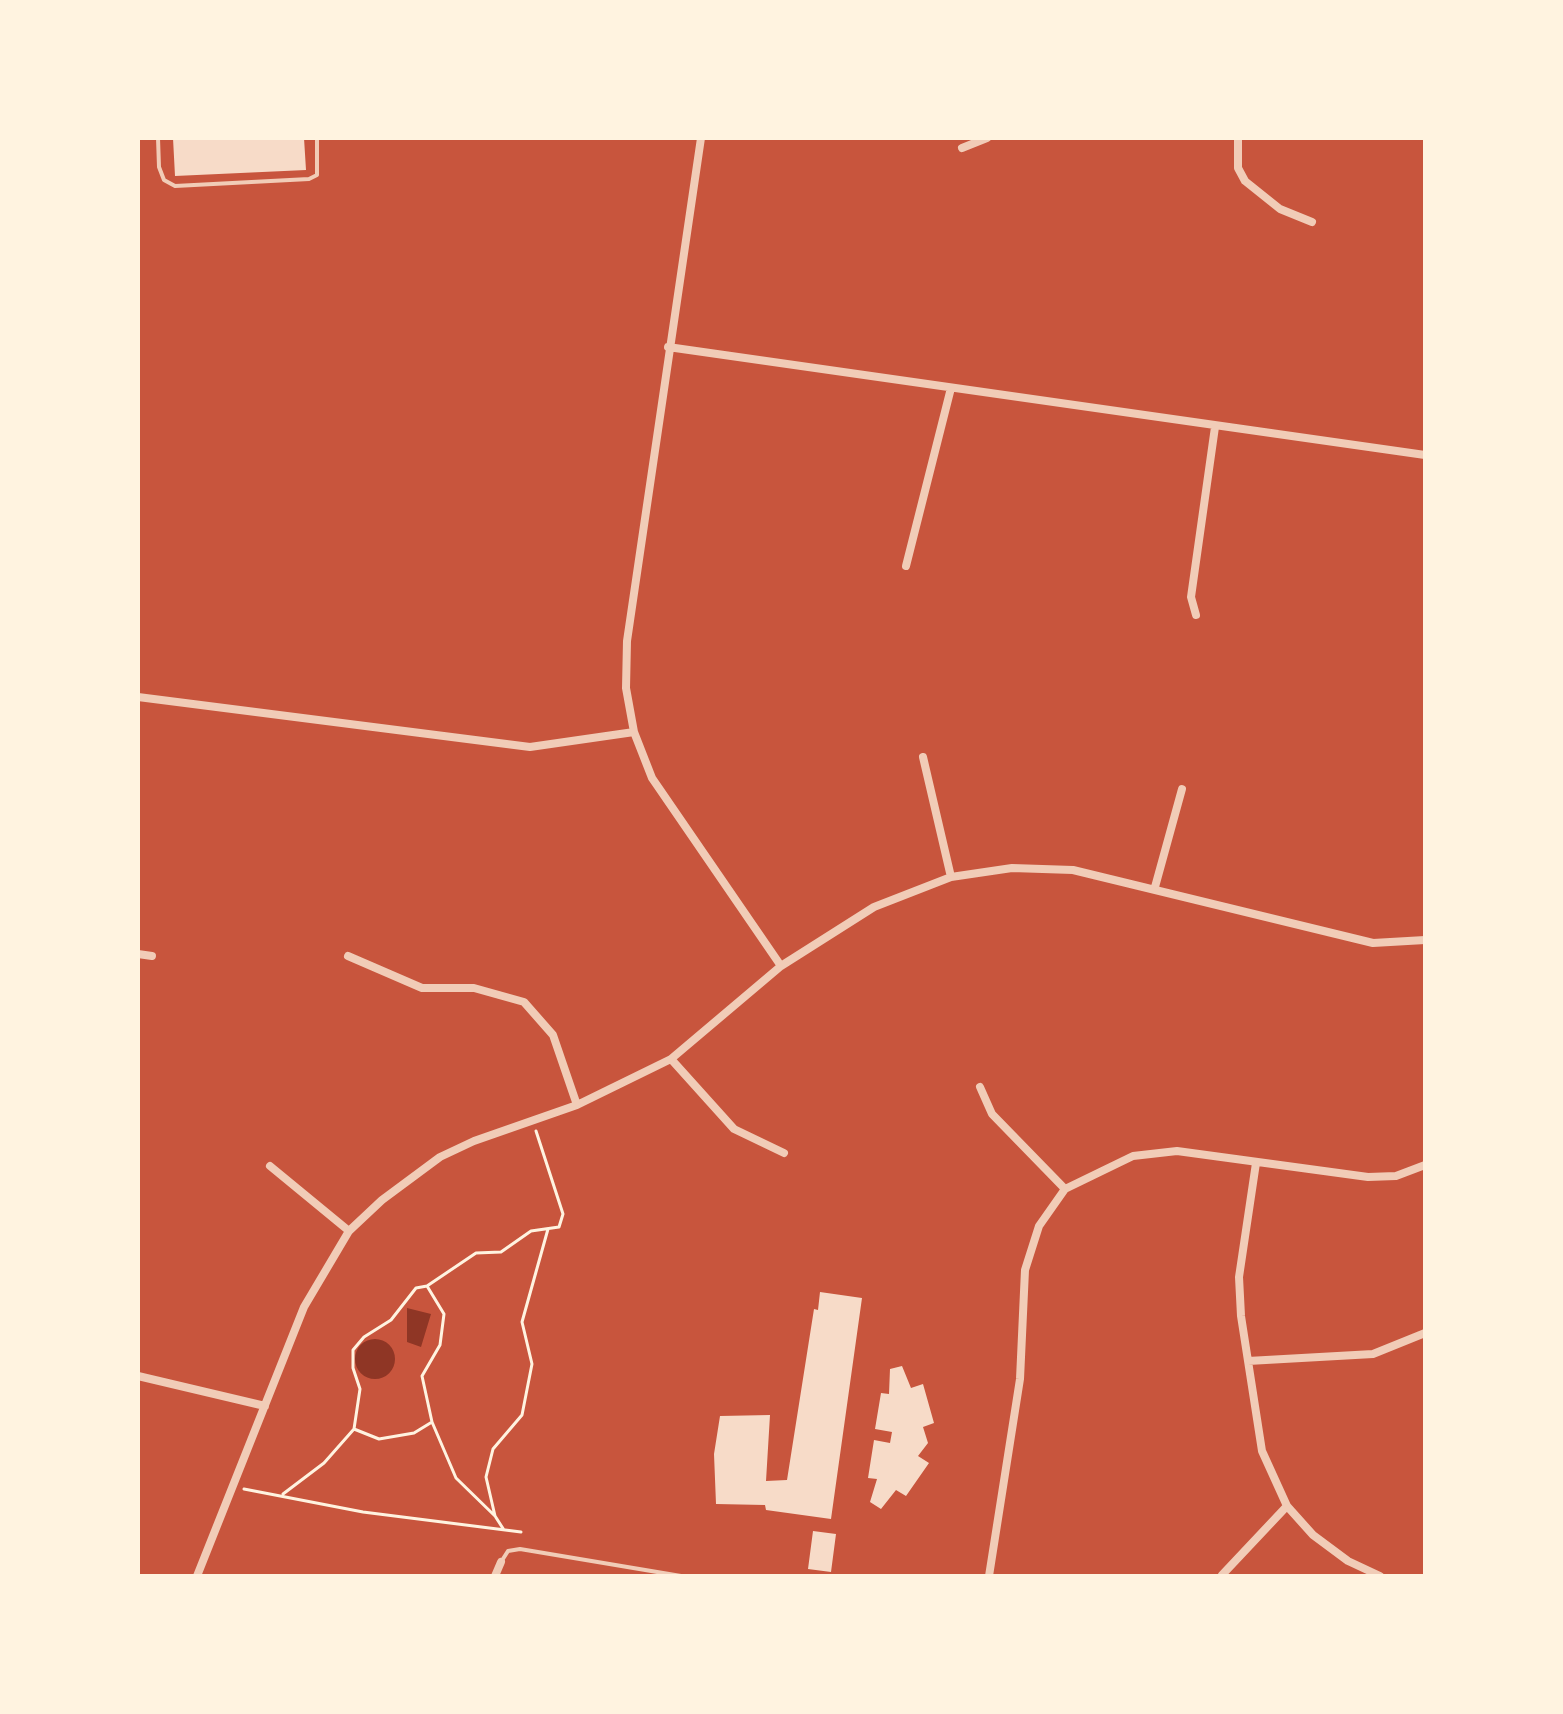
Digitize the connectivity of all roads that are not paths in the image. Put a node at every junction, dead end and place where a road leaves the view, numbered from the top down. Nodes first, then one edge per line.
1 (158, 138) edge
2 (317, 138) edge
3 (701, 138) edge
4 (987, 138) edge
5 (1238, 138) edge
6 (962, 148) dead end
7 (1312, 222) dead end
8 (668, 347) junction
9 (951, 388) junction
10 (1215, 427) junction
11 (1425, 455) edge
12 (906, 566) dead end
13 (1196, 615) dead end
14 (138, 697) edge
15 (634, 732) junction
16 (923, 757) dead end
17 (1182, 789) dead end
18 (951, 877) junction
19 (1155, 887) junction
20 (1425, 940) edge
21 (138, 954) edge
22 (152, 956) dead end
23 (348, 956) dead end
24 (781, 966) junction
25 (671, 1059) junction
26 (980, 1087) dead end
27 (577, 1105) junction
28 (784, 1153) dead end
29 (1256, 1163) junction
30 (1425, 1165) edge
31 (270, 1166) dead end
32 (1065, 1189) junction
33 (349, 1231) junction
34 (1425, 1333) edge
35 (1248, 1361) junction
36 (138, 1376) edge
37 (265, 1406) junction
38 (1287, 1506) junction
39 (501, 1562) joint
40 (1222, 1575) edge
41 (197, 1576) edge
42 (495, 1576) edge
43 (681, 1576) edge
44 (773, 1576) edge
45 (796, 1576) edge
46 (989, 1576) edge
47 (1380, 1576) edge

1 - 2 lane
3 - 8 street
4 - 6 street
5 - 7 street
8 - 9 street
8 - 15 street
9 - 10 street
9 - 12 street
10 - 11 street
10 - 13 street
14 - 15 street
15 - 24 street
16 - 18 street
17 - 19 street
18 - 19 street
18 - 24 street
19 - 20 street
21 - 22 street
23 - 27 street
24 - 25 street
25 - 27 street
25 - 28 street
26 - 32 street
27 - 33 street
29 - 30 street
29 - 32 street
29 - 35 street
31 - 33 street
32 - 46 street
33 - 37 street
34 - 35 street
35 - 38 street
36 - 37 street
37 - 41 street
38 - 40 street
38 - 47 street
39 - 42 street
39 - 43 lane
44 - 45 lane

